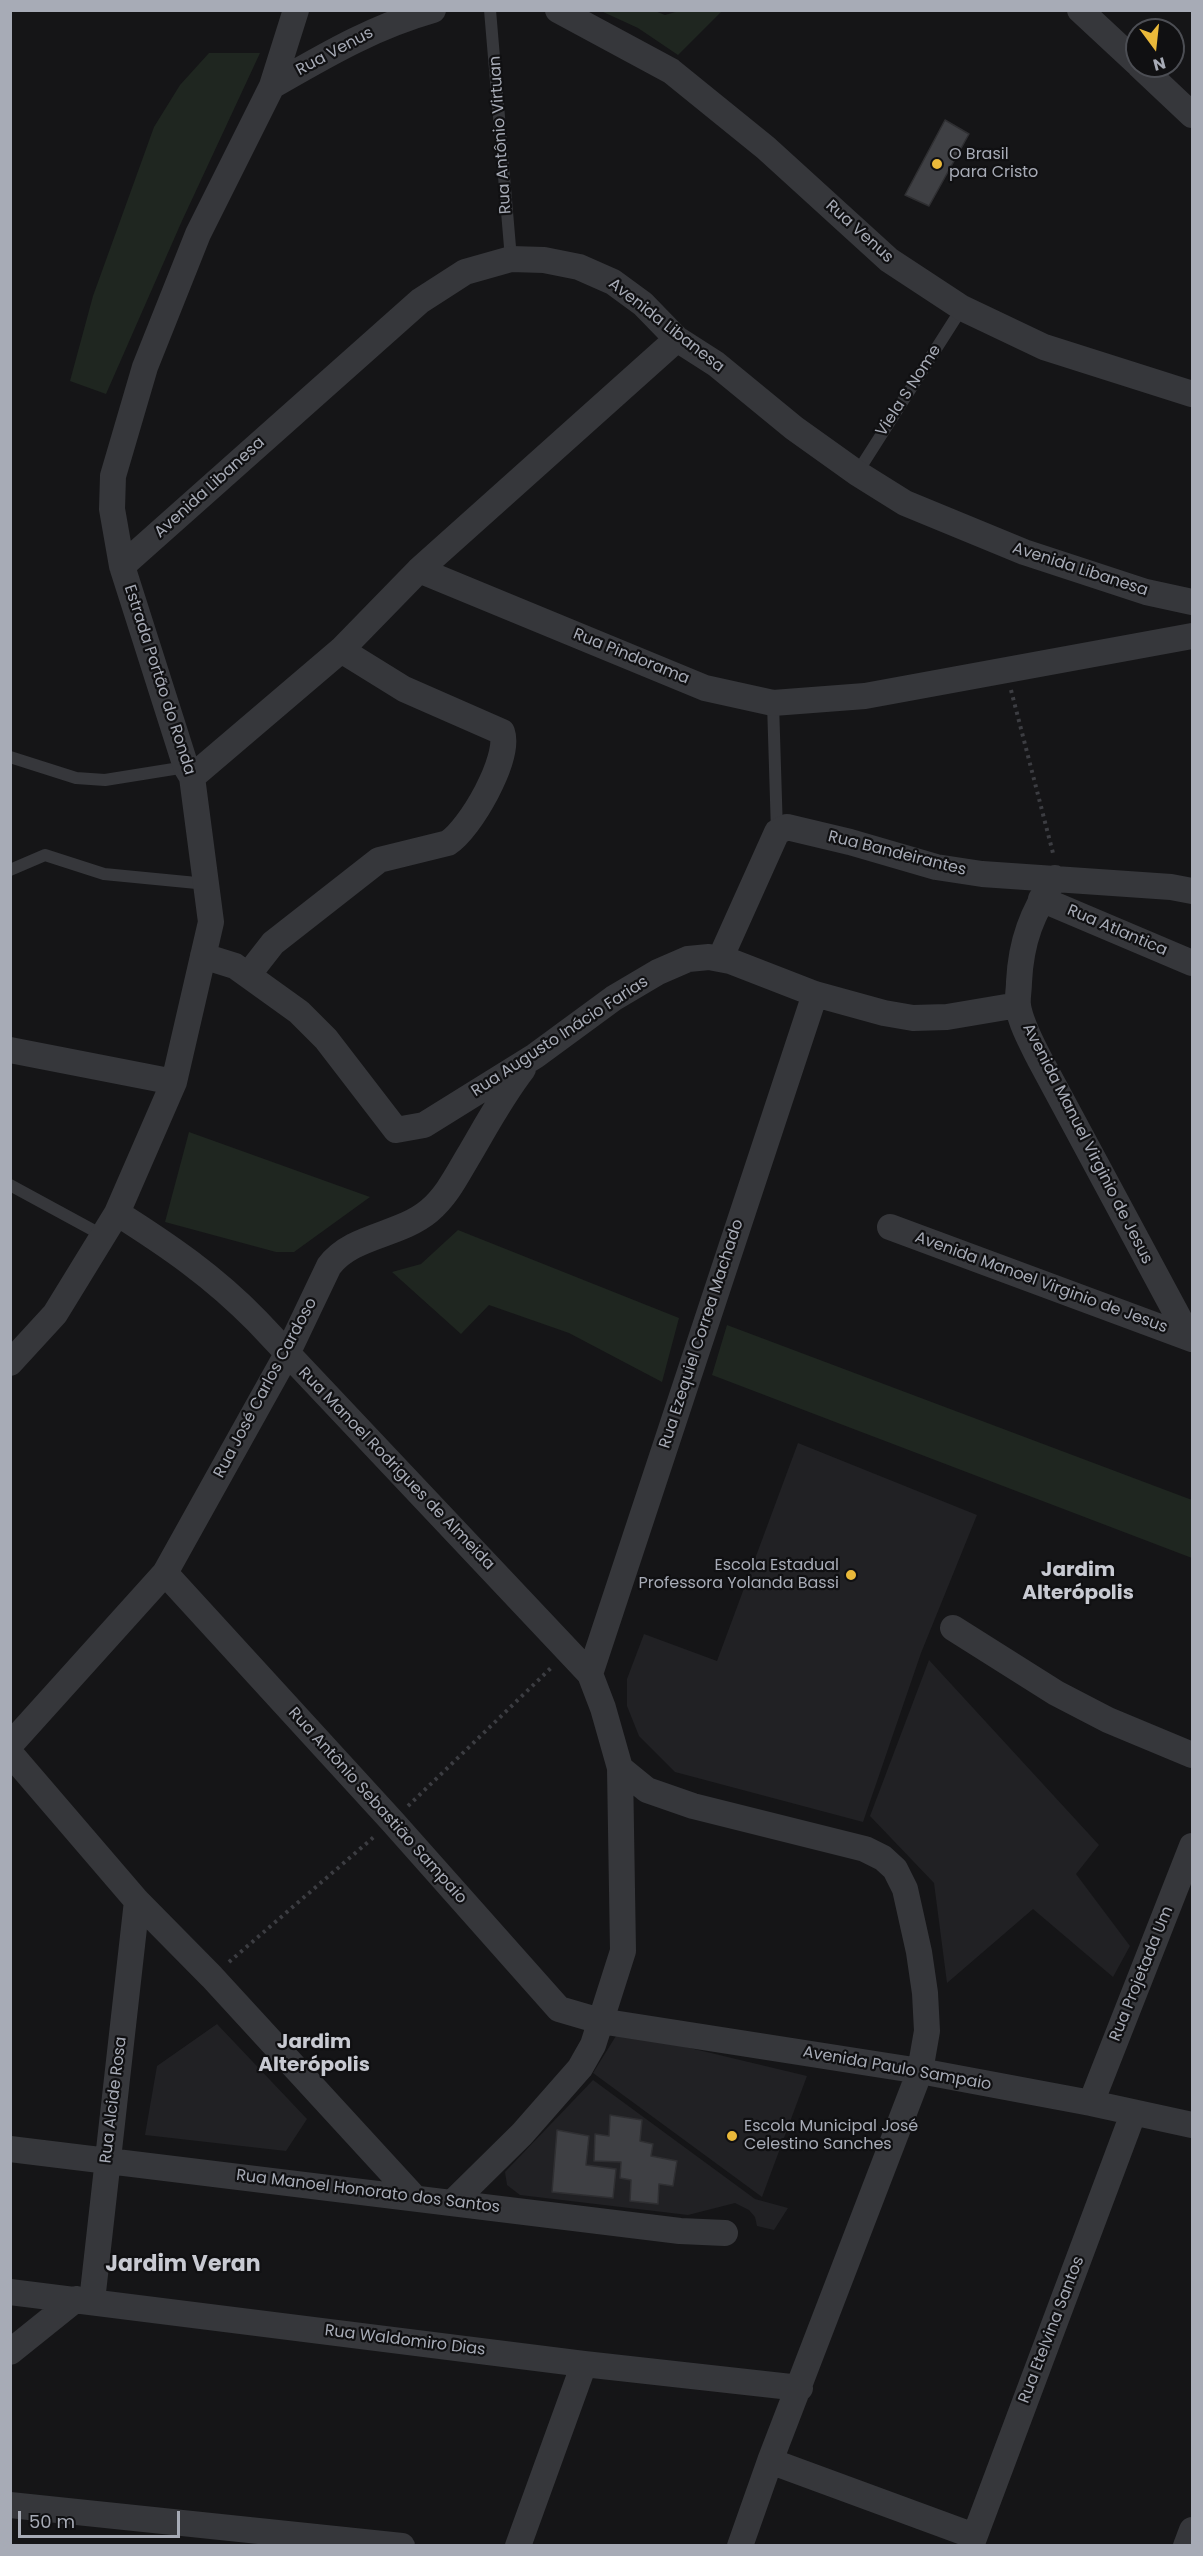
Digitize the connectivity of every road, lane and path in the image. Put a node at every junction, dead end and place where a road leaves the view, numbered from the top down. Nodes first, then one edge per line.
1 (296, 10) edge
2 (433, 10) edge
3 (490, 10) edge
4 (558, 10) edge
5 (1080, 10) edge
6 (1125, 53) edge
7 (1152, 78) edge
8 (272, 86) junction
9 (1192, 115) edge
10 (511, 259) junction
11 (962, 309) junction
12 (677, 339) junction
13 (1192, 394) edge
14 (857, 473) junction
15 (122, 566) junction
16 (419, 570) junction
17 (1192, 602) edge
18 (1192, 636) edge
19 (341, 650) junction
20 (1006, 672) junction
21 (773, 703) junction
22 (10, 757) edge
23 (189, 772) junction
24 (777, 832) junction
25 (10, 870) edge
26 (1055, 878) junction
27 (207, 884) junction
28 (1192, 891) edge
29 (1041, 899) junction
30 (203, 956) junction
31 (720, 959) junction
32 (1192, 963) edge
33 (248, 975) junction
34 (815, 994) junction
35 (1018, 1005) junction
36 (10, 1050) edge
37 (535, 1056) junction
38 (174, 1083) junction
39 (10, 1185) edge
40 (117, 1213) junction
41 (890, 1227) dead end
42 (102, 1234) junction
43 (1191, 1338) edge
44 (287, 1354) junction
45 (10, 1363) edge
46 (165, 1573) junction
47 (953, 1628) dead end
48 (590, 1674) junction
49 (10, 1745) edge
50 (10, 1753) edge
51 (1192, 1755) edge
52 (620, 1768) junction
53 (1192, 1846) edge
54 (137, 1900) junction
55 (600, 2021) junction
56 (920, 2071) junction
57 (1091, 2103) junction
58 (1133, 2114) junction
59 (1192, 2125) edge
60 (10, 2149) edge
61 (107, 2160) junction
62 (414, 2197) junction
63 (453, 2202) junction
64 (725, 2233) dead end
65 (10, 2292) edge
66 (84, 2300) junction
67 (10, 2352) edge
68 (584, 2364) junction
69 (800, 2388) junction
70 (770, 2461) junction
71 (10, 2505) edge
72 (1192, 2530) edge
73 (249, 2537) edge
74 (972, 2541) edge
75 (402, 2546) edge
76 (518, 2546) edge
77 (740, 2546) edge
78 (1186, 2546) edge

1 - 8 street, Estrada Portão do Ronda
2 - 8 street, Rua Venus
3 - 10 lane, Rua Antônio Virtuan
4 - 11 street, Rua Venus
5 - 6 street
7 - 9 street
8 - 15 street, Estrada Portão do Ronda
10 - 12 street, Avenida Libanesa
10 - 15 street, Avenida Libanesa
11 - 13 street, Rua Venus
11 - 14 lane, Viela S Nome
12 - 14 street, Avenida Libanesa
12 - 16 street
14 - 17 street, Avenida Libanesa
15 - 23 street, Estrada Portão do Ronda
16 - 19 street
16 - 21 street, Rua Pindorama
18 - 20 street, Rua Pindorama
19 - 23 street
19 - 33 street
20 - 21 street, Rua Pindorama
20 - 26 path
21 - 24 lane
22 - 23 lane
23 - 27 street, Estrada Portão do Ronda
24 - 26 street, Rua Bandeirantes
24 - 31 street
25 - 27 lane
26 - 28 street, Rua Bandeirantes
26 - 29 street, Avenida Manuel Virginio de Jesus
27 - 30 street, Estrada Portão do Ronda
29 - 32 street, Rua Atlantica
29 - 35 street, Avenida Manuel Virginio de Jesus
30 - 33 street, Rua Augusto Inácio Farias
30 - 38 street, Estrada Portão do Ronda
31 - 34 street, Rua Augusto Inácio Farias
31 - 37 street, Rua Augusto Inácio Farias
33 - 37 street, Rua Augusto Inácio Farias
34 - 35 street, Rua Augusto Inácio Farias
34 - 48 street, Rua Ezequiel Correa Machado
35 - 43 street, Avenida Manuel Virginio de Jesus
36 - 38 street
37 - 44 street, Rua José Carlos Cardoso
38 - 40 street, Estrada Portão do Ronda
39 - 42 lane
40 - 42 street, Estrada Portão do Ronda
40 - 44 street, Rua Manoel Rodrigues de Almeida
41 - 43 street, Avenida Manoel Virginio de Jesus
42 - 45 street, Estrada Portão do Ronda
44 - 46 street, Rua José Carlos Cardoso
44 - 48 street, Rua Manoel Rodrigues de Almeida
46 - 49 street, Rua José Carlos Cardoso
46 - 55 street, Rua Antônio Sebastião Sampaio
47 - 51 street
48 - 52 street, Rua Manoel Rodrigues de Almeida
50 - 54 street
52 - 55 street, Rua Manoel Rodrigues de Almeida
52 - 56 street
53 - 57 street, Rua Projetada Um
54 - 61 street, Rua Alcide Rosa
54 - 62 street
55 - 56 street, Avenida Paulo Sampaio
55 - 63 street, Rua Manoel Rodrigues de Almeida
56 - 57 street, Avenida Paulo Sampaio
56 - 69 street
57 - 58 street, Avenida Paulo Sampaio
58 - 59 street, Avenida Paulo Sampaio
58 - 74 street, Rua Etelvina Santos
60 - 61 street, Rua Manoel Honorato dos Santos
61 - 62 street, Rua Manoel Honorato dos Santos
61 - 66 street, Rua Alcide Rosa
62 - 63 street, Rua Manoel Honorato dos Santos
63 - 64 street, Rua Manoel Honorato dos Santos
65 - 66 street, Rua Waldomiro Dias
66 - 67 street
66 - 68 street, Rua Waldomiro Dias
68 - 69 street, Rua Waldomiro Dias
68 - 76 street
69 - 70 street
70 - 74 street
70 - 77 street
71 - 73 street
72 - 78 street
73 - 75 street

